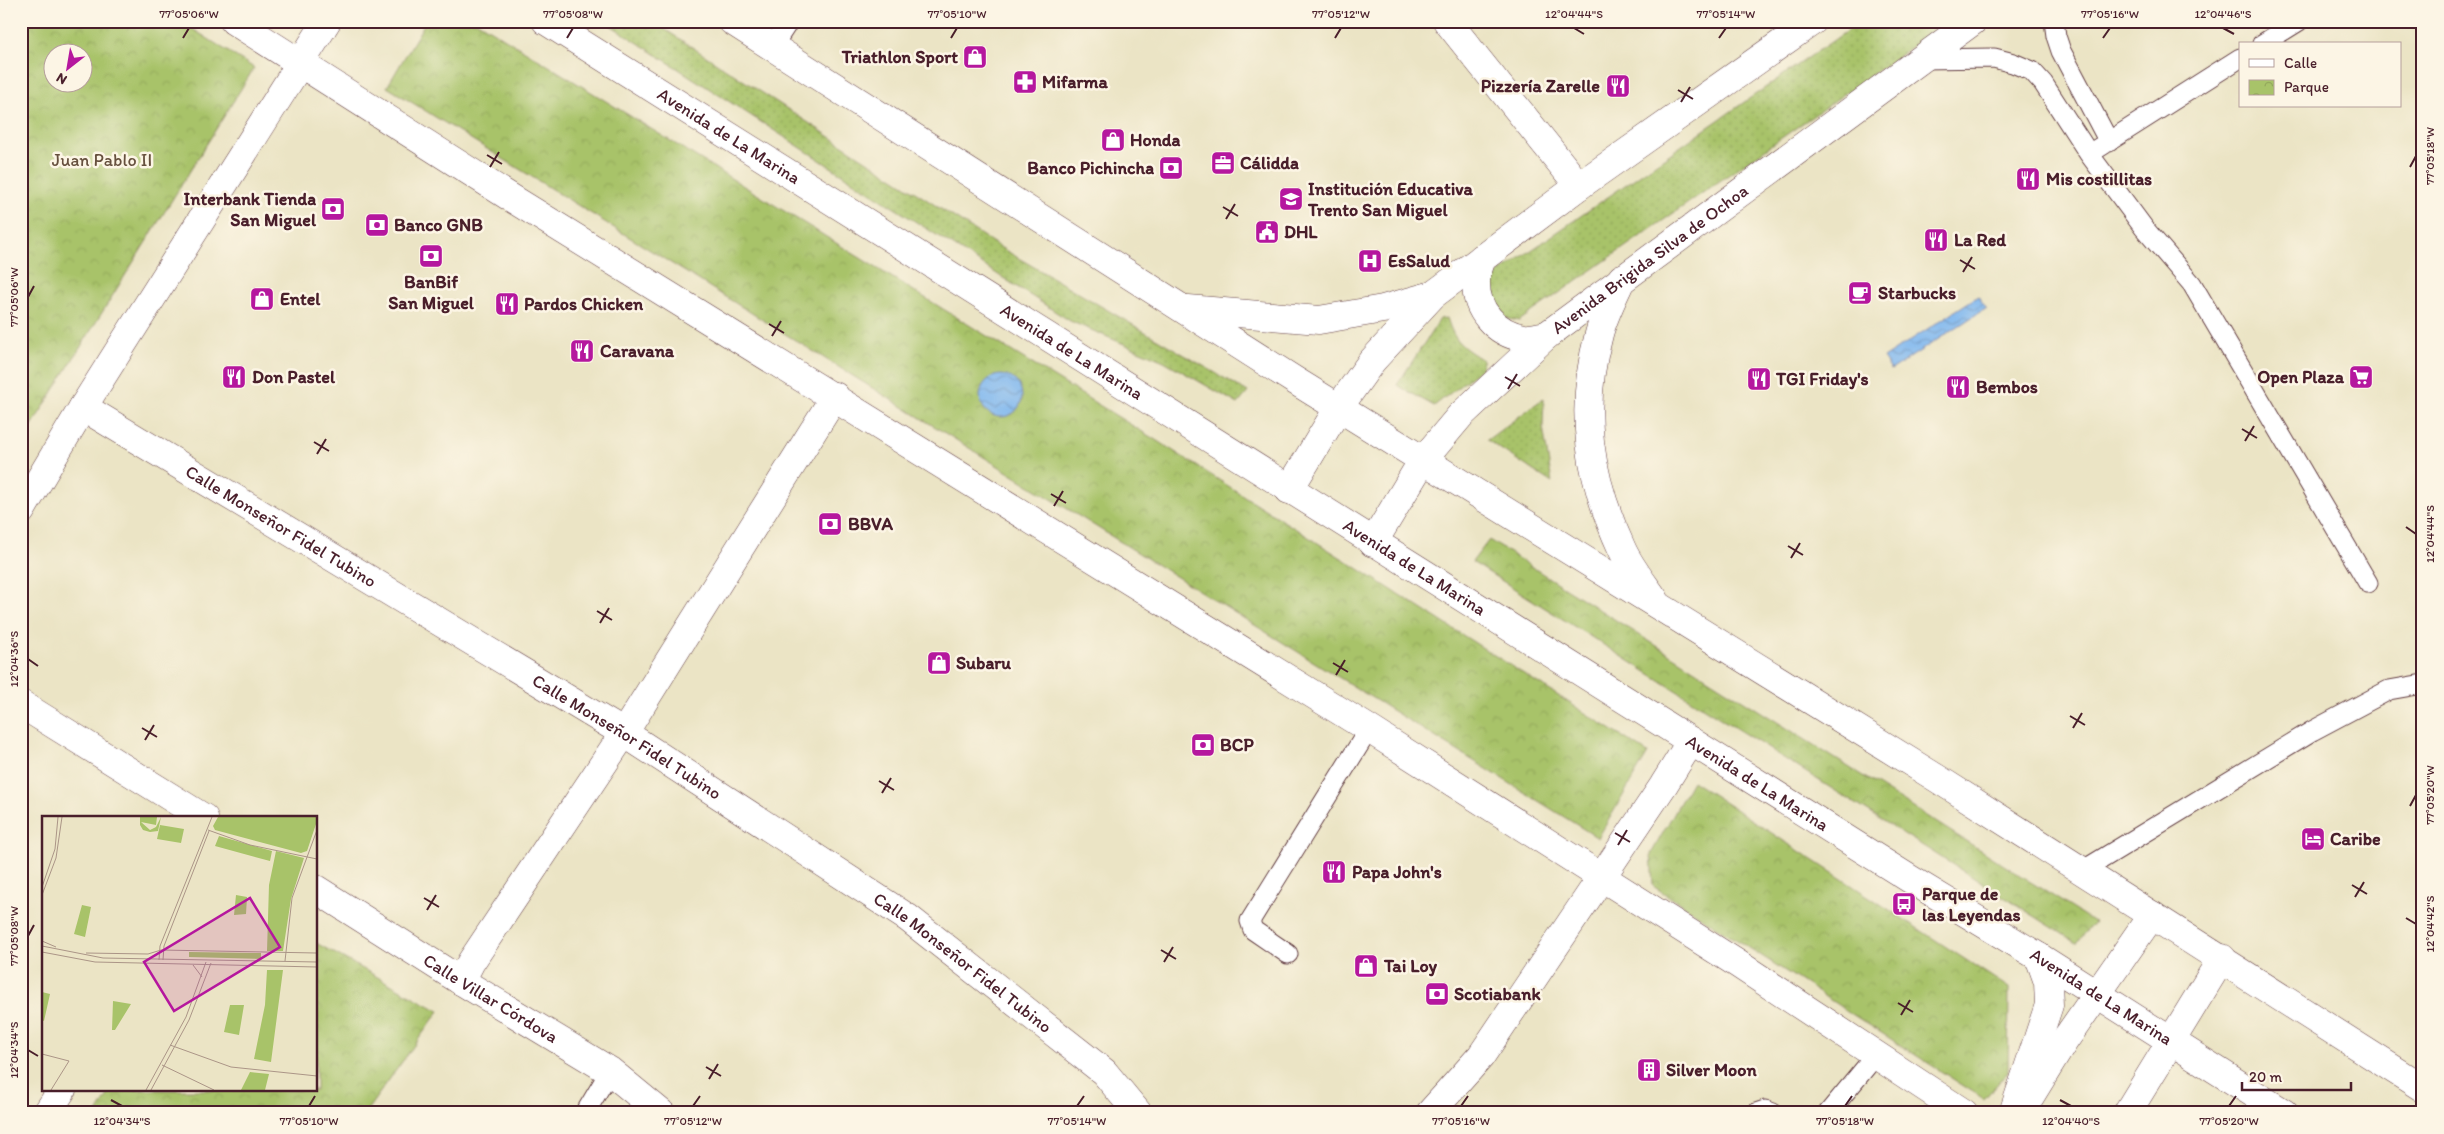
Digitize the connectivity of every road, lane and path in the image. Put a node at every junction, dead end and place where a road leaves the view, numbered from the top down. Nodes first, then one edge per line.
1 (234, 21) edge
2 (327, 21) edge
3 (546, 21) edge
4 (732, 21) edge
5 (789, 21) edge
6 (1447, 21) edge
7 (1813, 21) edge
8 (1973, 21) edge
9 (2054, 21) edge
10 (2299, 21) edge
11 (2265, 42) edge
12 (772, 47) junction
13 (1922, 58) junction
14 (2239, 59) edge
15 (301, 64) junction
16 (2109, 142) junction
17 (2089, 154) junction
18 (1579, 186) junction
19 (1482, 258) junction
20 (1622, 278) junction
21 (1433, 296) junction
22 (1183, 309) junction
23 (1547, 335) junction
24 (835, 396) junction
25 (83, 407) junction
26 (1339, 408) junction
27 (1423, 460) junction
28 (1289, 490) junction
29 (21, 510) edge
30 (1373, 542) junction
31 (2368, 583) dead end
32 (1660, 608) junction
33 (2423, 684) edge
34 (21, 704) edge
35 (1369, 729) junction
36 (624, 733) junction
37 (1691, 741) junction
38 (201, 816) edge
39 (2082, 871) junction
40 (1602, 876) junction
41 (318, 890) edge
42 (2152, 915) junction
43 (1288, 954) dead end
44 (2038, 957) junction
45 (2222, 958) junction
46 (461, 981) junction
47 (2098, 995) junction
48 (2169, 1042) junction
49 (1876, 1055) junction
50 (610, 1071) junction
51 (2423, 1088) edge
52 (61, 1092) edge
53 (48, 1113) edge
54 (585, 1113) edge
55 (662, 1113) edge
56 (1138, 1113) edge
57 (1430, 1113) edge
58 (1756, 1113) edge
59 (1773, 1113) edge
60 (1828, 1113) edge
61 (1964, 1113) edge
62 (2013, 1113) edge
63 (2020, 1113) edge
64 (2127, 1113) edge
65 (2284, 1113) edge

1 - 15 street
2 - 15 street
3 - 28 street, Avenida de La Marina
4 - 12 street
5 - 12 lane
6 - 18 street
7 - 18 street
8 - 13 street, Avenida Brigida Silva de Ochoa
9 - 16 lane
10 - 11 lane
12 - 22 street
13 - 17 lane
13 - 20 street, Avenida Brigida Silva de Ochoa
14 - 16 lane
15 - 24 street
15 - 25 street
16 - 17 lane
17 - 31 lane
18 - 19 street
19 - 21 street
19 - 23 street
20 - 23 street, Avenida Brigida Silva de Ochoa
20 - 32 street
21 - 22 street
21 - 26 street
22 - 26 street
23 - 27 street, Avenida Brigida Silva de Ochoa
24 - 35 street
24 - 36 street
25 - 29 street
25 - 36 street, Calle Monseñor Fidel Tubino
26 - 27 street
26 - 28 street
27 - 30 street, Avenida Brigida Silva de Ochoa
27 - 32 street
28 - 30 street, Avenida de La Marina
30 - 37 street, Avenida de La Marina
32 - 39 street
33 - 39 lane
34 - 38 street
35 - 40 street
35 - 43 lane
36 - 46 street
36 - 56 street, Calle Monseñor Fidel Tubino
37 - 40 street
37 - 44 street, Avenida de La Marina
39 - 42 street
40 - 49 street
40 - 57 street
41 - 46 street, Calle Villar Córdova
42 - 45 street
42 - 47 street
44 - 47 street, Avenida de La Marina
44 - 62 street
45 - 48 street
45 - 51 street
46 - 50 street, Calle Villar Córdova
47 - 48 street, Avenida de La Marina
47 - 63 street
48 - 64 street
48 - 65 street, Avenida de La Marina
49 - 60 lane
49 - 61 street
50 - 54 lane
50 - 55 street, Calle Villar Córdova
52 - 53 street
58 - 59 lane

